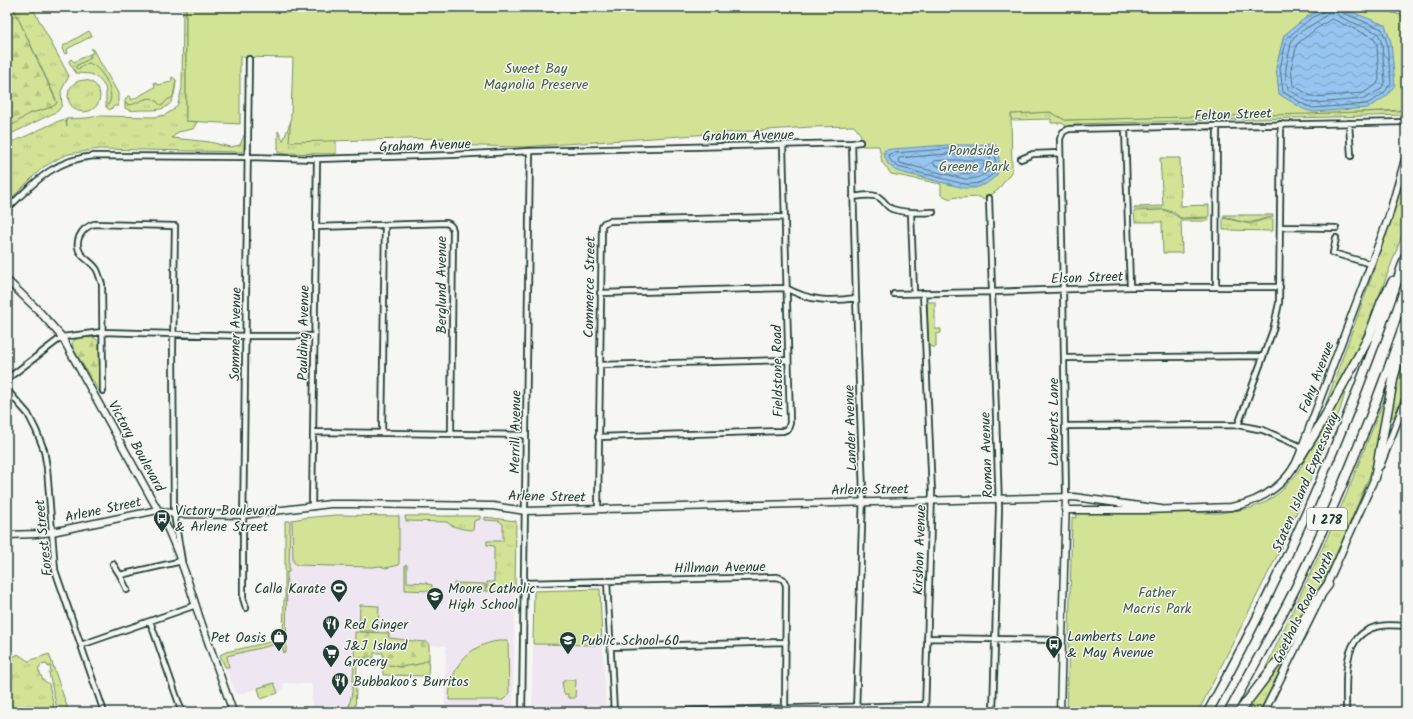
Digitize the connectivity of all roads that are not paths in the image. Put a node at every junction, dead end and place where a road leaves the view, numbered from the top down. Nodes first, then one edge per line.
1 (249, 59) dead end
2 (1406, 122) edge
3 (1349, 123) junction
4 (1281, 124) junction
5 (1217, 126) junction
6 (1125, 128) junction
7 (1063, 132) joint
8 (860, 142) dead end
9 (852, 143) junction
10 (783, 145) junction
11 (530, 151) junction
12 (1060, 153) junction
13 (1351, 156) dead end
14 (1406, 156) edge
15 (248, 157) junction
16 (317, 159) junction
17 (1021, 159) dead end
18 (854, 197) junction
19 (989, 198) dead end
20 (7, 209) edge
21 (911, 212) junction
22 (933, 212) dead end
23 (785, 216) junction
24 (385, 225) junction
25 (316, 227) junction
26 (1280, 227) junction
27 (1336, 228) dead end
28 (1336, 238) dead end
29 (1406, 255) edge
30 (1371, 264) junction
31 (1403, 265) junction
32 (7, 280) edge
33 (1216, 286) junction
34 (1130, 287) junction
35 (1280, 287) junction
36 (786, 288) junction
37 (1063, 290) junction
38 (992, 292) junction
39 (600, 293) junction
40 (914, 293) junction
41 (923, 293) junction
42 (894, 294) dead end
43 (856, 298) junction
44 (1406, 318) edge
45 (102, 332) junction
46 (173, 334) junction
47 (246, 336) junction
48 (314, 336) junction
49 (1406, 337) edge
50 (62, 338) junction
51 (1263, 356) junction
52 (1064, 358) junction
53 (788, 360) junction
54 (599, 365) junction
55 (7, 379) edge
56 (7, 390) edge
57 (103, 391) dead end
58 (1406, 399) edge
59 (1238, 425) junction
60 (1065, 426) junction
61 (313, 432) junction
62 (382, 433) junction
63 (451, 434) junction
64 (526, 435) junction
65 (598, 437) junction
66 (1302, 447) junction
67 (1299, 459) junction
68 (1375, 478) junction
69 (1066, 497) junction
70 (999, 499) junction
71 (932, 500) junction
72 (863, 501) junction
73 (312, 507) junction
74 (598, 508) junction
75 (1161, 509) junction
76 (158, 510) junction
77 (525, 510) junction
78 (1065, 510) junction
79 (174, 514) junction
80 (243, 515) junction
81 (52, 532) junction
82 (7, 535) edge
83 (182, 561) junction
84 (113, 564) dead end
85 (120, 575) junction
86 (607, 581) junction
87 (524, 583) junction
88 (1328, 585) junction
89 (127, 590) dead end
90 (196, 605) junction
91 (246, 608) dead end
92 (150, 621) junction
93 (1406, 626) edge
94 (928, 638) junction
95 (995, 640) junction
96 (1062, 640) junction
97 (786, 642) junction
98 (81, 644) junction
99 (610, 647) junction
100 (925, 705) junction
101 (856, 709) edge
102 (785, 710) edge
103 (104, 712) edge
104 (182, 712) edge
105 (234, 712) edge
106 (522, 712) edge
107 (614, 712) edge
108 (632, 712) edge
109 (925, 712) edge
110 (993, 712) edge
111 (1060, 712) edge
112 (1208, 712) edge
113 (1229, 712) edge
114 (1239, 712) edge
115 (1264, 712) edge
116 (1346, 712) edge

1 - 15 street, Sommer Avenue
2 - 3 street, Felton Street
3 - 4 street, Felton Street
3 - 13 street
4 - 5 street, Felton Street
4 - 26 street
5 - 6 street, Felton Street
5 - 33 street
6 - 7 street, Felton Street
6 - 34 street
7 - 12 street, Lamberts Lane
8 - 9 street, Graham Avenue
9 - 10 street, Graham Avenue
9 - 18 street, Lander Avenue
10 - 11 street, Graham Avenue
10 - 23 street, Fieldstone Road
11 - 16 street, Graham Avenue
11 - 64 street, Merrill Avenue
12 - 17 street
12 - 37 street, Lamberts Lane
14 - 30 main road, Fahy Avenue
15 - 16 street, Graham Avenue
15 - 20 street, Graham Avenue
15 - 47 street, Sommer Avenue
16 - 25 street, Paulding Avenue
18 - 21 street
18 - 43 street, Lander Avenue
19 - 38 street, Roman Avenue
21 - 22 street
21 - 40 street
23 - 36 street, Fieldstone Road
23 - 39 street, Commerce Street
24 - 25 street, Berglund Avenue
24 - 62 street
24 - 63 street, Berglund Avenue
25 - 48 street, Paulding Avenue
26 - 27 street
26 - 35 street
28 - 30 street
29 - 31 highway, Staten Island Expressway / I 278
30 - 66 main road, Fahy Avenue
31 - 67 highway
31 - 112 highway, Staten Island Expressway / I 278
32 - 50 main road, Victory Boulevard
33 - 34 street, Elson Street
33 - 35 street, Elson Street
34 - 37 street, Elson Street
35 - 51 street
36 - 39 street
36 - 43 street
36 - 53 street, Fieldstone Road
37 - 38 street, Elson Street
37 - 52 street, Lamberts Lane
38 - 41 street, Elson Street
38 - 70 street, Roman Avenue
39 - 54 street, Commerce Street
40 - 41 street, Elson Street
40 - 42 street, Elson Street
41 - 71 street, Kirshon Avenue
43 - 72 street, Lander Avenue
44 - 113 highway, I 278
45 - 46 street
45 - 46 street
45 - 50 street
45 - 57 street
46 - 47 street
46 - 79 street
47 - 48 street
47 - 80 street, Sommer Avenue
48 - 61 street, Paulding Avenue
49 - 68 highway
50 - 55 street
50 - 76 main road, Victory Boulevard
51 - 52 street
51 - 59 street
52 - 60 street, Lamberts Lane
53 - 54 street
53 - 65 street, Fieldstone Road
54 - 65 street, Commerce Street
56 - 81 street, Forest Street
58 - 68 main road, Goethals Road North
59 - 60 street
59 - 66 street
60 - 69 street, Lamberts Lane
61 - 62 street
61 - 73 street, Paulding Avenue
62 - 63 street
63 - 64 street
64 - 77 street, Merrill Avenue
65 - 74 street, Commerce Street
66 - 67 main road, Fahy Avenue
67 - 75 main road, Fahy Avenue
68 - 88 main road, Goethals Road North
69 - 70 main road, Arlene Street
69 - 75 main road, Fahy Avenue
69 - 78 main road, Lamberts Lane
70 - 71 main road, Arlene Street
70 - 95 street, Roman Avenue
71 - 72 main road, Arlene Street
71 - 94 street, Kirshon Avenue
72 - 74 main road, Arlene Street
72 - 101 street, Lander Avenue
73 - 77 main road, Arlene Street
73 - 80 main road, Arlene Street
74 - 77 main road, Arlene Street
75 - 78 main road, Fahy Avenue
76 - 79 main road, Arlene Street
76 - 81 main road, Arlene Street
76 - 83 main road, Victory Boulevard
77 - 87 street, Merrill Avenue
78 - 96 main road, Lamberts Lane
79 - 80 main road, Arlene Street
79 - 83 street
80 - 91 street, Sommer Avenue
81 - 82 main road, Arlene Street
81 - 98 street, Forest Street
83 - 85 street
83 - 90 main road, Victory Boulevard
84 - 85 street
85 - 89 street
86 - 87 street, Hillman Avenue
86 - 97 street, Hillman Avenue
86 - 99 street
87 - 106 street, Merrill Avenue
88 - 114 highway
88 - 115 main road, Goethals Road North
90 - 92 street
90 - 105 main road, Victory Boulevard
92 - 98 street
92 - 104 street
93 - 116 street
94 - 95 street
94 - 100 street, Kirshon Avenue
95 - 96 street
95 - 110 street, Roman Avenue
96 - 111 main road, Lamberts Lane
97 - 99 street
97 - 102 street, Hillman Avenue
98 - 103 street, Forest Street
99 - 107 street
100 - 101 street
100 - 109 street, Kirshon Avenue
101 - 102 street
102 - 108 street

